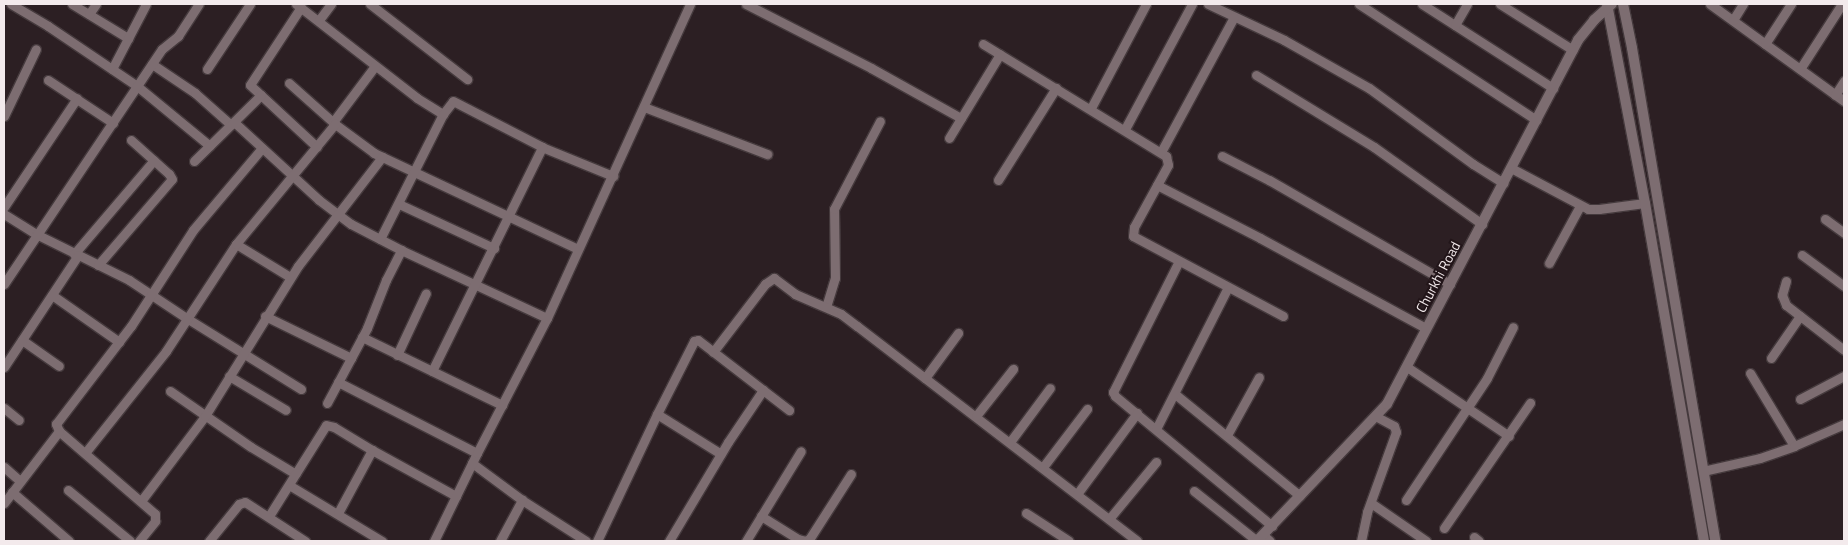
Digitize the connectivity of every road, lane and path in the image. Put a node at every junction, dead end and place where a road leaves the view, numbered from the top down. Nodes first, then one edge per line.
1 (10, 4) edge
2 (72, 4) edge
3 (96, 4) edge
4 (146, 4) edge
5 (199, 4) edge
6 (250, 4) edge
7 (331, 4) edge
8 (370, 4) edge
9 (690, 4) edge
10 (746, 4) edge
11 (1146, 4) edge
12 (1192, 4) edge
13 (1208, 4) edge
14 (1359, 4) edge
15 (1422, 4) edge
16 (1467, 4) edge
17 (1500, 4) edge
18 (1622, 4) edge
19 (1710, 4) edge
20 (1743, 4) edge
21 (1791, 4) edge
22 (1609, 5) edge
23 (298, 6) edge
24 (1840, 7) dead end
25 (1515, 8) edge
26 (89, 14) junction
27 (1234, 17) junction
28 (319, 20) junction
29 (1733, 20) junction
30 (1455, 26) junction
31 (128, 38) junction
32 (983, 44) dead end
33 (1765, 44) junction
34 (36, 49) dead end
35 (1573, 50) junction
36 (1000, 54) junction
37 (152, 64) junction
38 (375, 66) junction
39 (112, 69) junction
40 (207, 69) dead end
41 (1800, 69) junction
42 (1256, 75) dead end
43 (467, 79) dead end
44 (48, 80) dead end
45 (1844, 82) edge
46 (290, 83) dead end
47 (137, 86) junction
48 (1056, 88) junction
49 (1553, 88) junction
50 (261, 95) junction
51 (1835, 95) junction
52 (77, 98) junction
53 (1844, 101) edge
54 (644, 107) junction
55 (1091, 108) junction
56 (443, 114) junction
57 (4, 116) edge
58 (961, 118) junction
59 (1536, 120) junction
60 (880, 121) dead end
61 (113, 123) junction
62 (334, 123) junction
63 (233, 124) junction
64 (1125, 130) junction
65 (949, 138) dead end
66 (131, 140) dead end
67 (210, 146) junction
68 (317, 147) junction
69 (542, 147) junction
70 (262, 148) junction
71 (1160, 152) junction
72 (767, 154) dead end
73 (1222, 156) dead end
74 (382, 157) junction
75 (154, 160) junction
76 (194, 161) dead end
77 (1511, 168) junction
78 (414, 174) junction
79 (292, 175) junction
80 (613, 176) junction
81 (998, 180) dead end
82 (1503, 183) junction
83 (1157, 185) junction
84 (1645, 203) junction
85 (399, 204) junction
86 (1580, 206) junction
87 (4, 207) edge
88 (4, 214) edge
89 (336, 214) junction
90 (508, 217) junction
91 (1824, 218) dead end
92 (1482, 224) junction
93 (1844, 233) edge
94 (36, 234) junction
95 (380, 239) junction
96 (236, 244) junction
97 (494, 248) junction
98 (578, 249) junction
99 (401, 250) junction
100 (76, 255) junction
101 (1802, 255) dead end
102 (1179, 261) junction
103 (1549, 263) dead end
104 (98, 265) junction
105 (290, 277) junction
106 (1786, 281) dead end
107 (4, 282) edge
108 (1450, 284) junction
109 (476, 286) junction
110 (1844, 286) edge
111 (1228, 287) junction
112 (426, 292) dead end
113 (52, 295) junction
114 (152, 295) junction
115 (826, 307) junction
116 (265, 316) junction
117 (1283, 316) dead end
118 (1800, 316) junction
119 (546, 318) junction
120 (188, 319) junction
121 (1513, 327) dead end
122 (1426, 328) junction
123 (958, 333) dead end
124 (362, 337) junction
125 (22, 340) junction
126 (119, 342) junction
127 (1844, 350) edge
128 (713, 352) junction
129 (242, 353) junction
130 (397, 354) junction
131 (351, 358) junction
132 (1771, 358) dead end
133 (59, 366) dead end
134 (1407, 366) junction
135 (4, 367) edge
136 (1013, 369) dead end
137 (432, 371) junction
138 (1750, 373) dead end
139 (228, 376) junction
140 (1844, 376) edge
141 (1259, 377) dead end
142 (925, 378) junction
143 (338, 382) junction
144 (1050, 388) dead end
145 (301, 389) dead end
146 (763, 390) junction
147 (170, 391) dead end
148 (1176, 394) junction
149 (1800, 399) dead end
150 (327, 403) dead end
151 (1530, 403) dead end
152 (502, 405) junction
153 (4, 408) edge
154 (1468, 408) junction
155 (1087, 409) dead end
156 (286, 410) dead end
157 (789, 410) dead end
158 (657, 414) junction
159 (1137, 414) junction
160 (204, 416) junction
161 (976, 416) junction
162 (1375, 416) junction
163 (19, 420) dead end
164 (1844, 424) edge
165 (1156, 429) junction
166 (59, 431) junction
167 (1227, 435) junction
168 (1509, 436) junction
169 (1010, 442) junction
170 (1794, 446) junction
171 (372, 450) junction
172 (801, 451) dead end
173 (85, 453) junction
174 (477, 453) junction
175 (721, 454) junction
176 (1156, 462) dead end
177 (472, 463) junction
178 (4, 467) edge
179 (1043, 468) junction
180 (1703, 471) junction
181 (296, 474) junction
182 (851, 474) dead end
183 (20, 481) junction
184 (289, 484) junction
185 (68, 490) dead end
186 (1194, 491) dead end
187 (12, 492) junction
188 (1077, 494) junction
189 (456, 496) junction
190 (1300, 496) junction
191 (522, 500) junction
192 (1406, 500) dead end
193 (141, 501) junction
194 (4, 503) edge
195 (1371, 503) junction
196 (338, 513) junction
197 (1026, 513) dead end
198 (269, 516) junction
199 (761, 516) junction
200 (1108, 519) junction
201 (1272, 526) junction
202 (1444, 528) dead end
203 (143, 540) edge
204 (1262, 540) edge
205 (69, 541) edge
206 (130, 541) edge
207 (209, 541) edge
208 (305, 541) edge
209 (382, 541) edge
210 (434, 541) edge
211 (500, 541) edge
212 (586, 541) edge
213 (598, 541) edge
214 (670, 541) edge
215 (746, 541) edge
216 (1069, 541) edge
217 (1137, 541) edge
218 (1360, 541) edge
219 (1426, 541) edge
220 (1704, 541) edge
221 (1716, 541) edge

1 - 39 street
2 - 26 street
3 - 26 street
4 - 31 street
5 - 37 street
6 - 40 street
7 - 28 street
8 - 43 street
9 - 54 street
10 - 58 street
11 - 55 street
12 - 64 street
13 - 27 street
14 - 59 street
15 - 30 street
16 - 30 street
17 - 25 street
18 - 180 street
19 - 29 street
20 - 29 street
21 - 33 street
22 - 35 street, Churkhi Road
22 - 84 street
23 - 28 street
23 - 50 street
24 - 41 street
25 - 35 street
26 - 31 street
27 - 71 street
27 - 82 street
28 - 38 street
29 - 33 street
30 - 49 street
31 - 39 street
32 - 36 street
33 - 41 street
34 - 57 street
35 - 49 street, Churkhi Road
36 - 48 street
36 - 58 street
37 - 47 street
37 - 63 street
38 - 56 street
38 - 62 street
39 - 47 street
41 - 51 street
42 - 92 street
44 - 52 street
45 - 51 street
46 - 62 street
47 - 61 street
47 - 67 street
48 - 55 street
48 - 81 street
49 - 59 street, Churkhi Road
50 - 63 street
50 - 68 street
51 - 53 street
52 - 61 street
52 - 87 street
54 - 72 street
54 - 80 street
55 - 64 street
56 - 69 street
56 - 78 street
58 - 65 street
59 - 77 street, Churkhi Road
60 - 115 street
61 - 94 street
62 - 68 street
62 - 74 street
63 - 67 street
63 - 70 street
64 - 71 street
66 - 75 street
67 - 76 street
68 - 79 street
69 - 80 street
69 - 90 street
70 - 79 street
70 - 114 street
71 - 83 street
73 - 108 street
74 - 78 street
74 - 89 street
75 - 100 street
75 - 104 street
77 - 82 street, Churkhi Road
77 - 86 street
78 - 85 street
78 - 90 street
79 - 89 street
79 - 96 street
80 - 98 street
82 - 92 street, Churkhi Road
83 - 102 street
83 - 122 street
84 - 86 street
84 - 220 street
85 - 95 street
85 - 97 street
86 - 103 street
88 - 94 street
89 - 95 street
89 - 105 street
90 - 97 street
90 - 98 street
91 - 93 street
92 - 108 street, Churkhi Road
94 - 100 street
94 - 107 street
95 - 99 street
96 - 105 street
96 - 120 street
97 - 109 street
98 - 119 street
99 - 109 street
99 - 124 street
100 - 104 street
100 - 113 street
101 - 110 street
102 - 111 street
102 - 159 street
104 - 114 street
105 - 116 street
106 - 118 street
108 - 122 street, Churkhi Road
109 - 119 street
109 - 137 street
111 - 117 street
111 - 148 street
112 - 130 street
113 - 125 street
113 - 126 street
114 - 120 street
114 - 126 street
115 - 128 street
115 - 142 street
116 - 129 street
116 - 131 street
118 - 127 street
118 - 132 street
119 - 152 street
120 - 129 street
120 - 173 street
121 - 154 street
122 - 134 street, Churkhi Road
123 - 142 street
124 - 130 street
124 - 131 street
125 - 133 street
125 - 135 street
126 - 166 street
128 - 146 street
128 - 158 street
129 - 139 street
129 - 145 street
130 - 137 street
131 - 143 street
134 - 154 street
134 - 162 street, Churkhi Road
136 - 161 street
137 - 152 street
138 - 170 street
139 - 156 street
139 - 160 street
140 - 149 street
141 - 167 street
142 - 161 street
143 - 150 street
143 - 174 street
144 - 169 street
146 - 157 street
146 - 175 street
147 - 160 street
148 - 165 street
148 - 167 street
151 - 168 street
152 - 174 street
153 - 163 street
154 - 168 street
154 - 192 street
155 - 179 street
158 - 175 street
158 - 213 street
159 - 165 street
159 - 188 street
160 - 181 street
160 - 193 street
161 - 169 street
162 - 190 street, Churkhi Road
162 - 195 street
164 - 170 street
165 - 201 street
166 - 173 street
166 - 183 street
167 - 190 street
168 - 202 street
169 - 179 street
170 - 180 street
171 - 181 street
171 - 189 street
171 - 196 street
172 - 199 street
173 - 193 street
174 - 177 street
175 - 214 street
176 - 200 street
177 - 189 street
177 - 191 street
178 - 183 street
179 - 188 street
180 - 221 street
181 - 184 street
182 - 199 street
183 - 187 street
184 - 196 street
184 - 198 street
185 - 206 street
186 - 204 street
187 - 194 street
187 - 205 street
188 - 200 street
189 - 210 street
190 - 201 street, Churkhi Road
191 - 211 street
191 - 212 street
193 - 203 street
195 - 218 street
195 - 219 street
196 - 209 street
197 - 216 street
198 - 207 street
198 - 208 street
199 - 215 street
200 - 217 street
201 - 204 street, Churkhi Road

